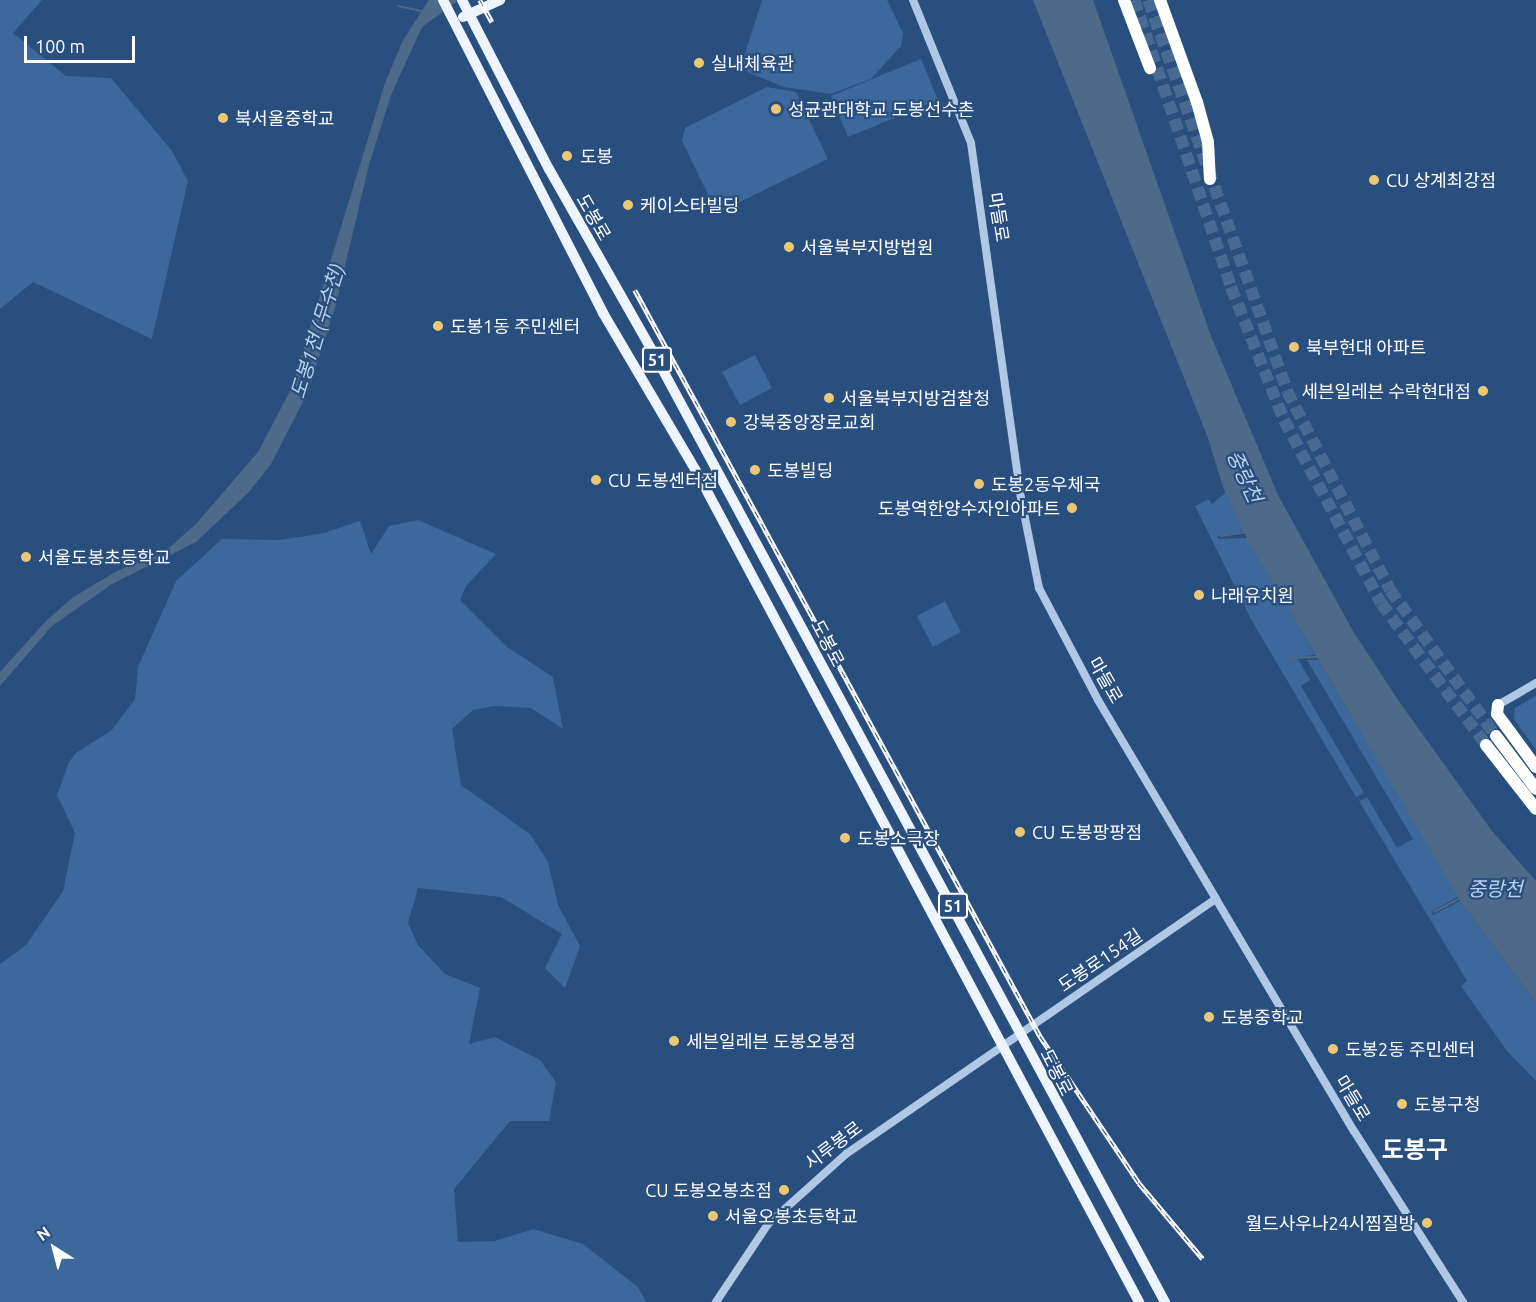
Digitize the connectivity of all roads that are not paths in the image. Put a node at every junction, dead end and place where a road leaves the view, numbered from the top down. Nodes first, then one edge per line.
1 (443, 0) edge
2 (500, 0) edge
3 (913, 0) edge
4 (1124, 0) edge
5 (1160, 0) edge
6 (466, 7) edge
7 (453, 17) junction
8 (1150, 68) dead end
9 (1210, 179) dead end
10 (1536, 683) edge
11 (1497, 705) joint
12 (1496, 736) tunnel mouth
13 (1486, 746) tunnel mouth
14 (1536, 766) edge
15 (1511, 779) junction
16 (1536, 789) edge
17 (1536, 809) edge
18 (1536, 818) edge
19 (1215, 899) junction
20 (1020, 1034) junction
21 (1002, 1046) junction
22 (716, 1302) edge
23 (1138, 1302) edge
24 (1165, 1302) edge
25 (1463, 1302) edge

1 - 7 main road, 도봉로 / 51
2 - 6 main road
3 - 19 street, 마들로
4 - 8 highway
5 - 9 highway
6 - 7 main road
6 - 20 main road, 도봉로 / 51
7 - 21 main road, 도봉로 / 51
10 - 11 street
11 - 14 highway
12 - 16 highway
13 - 15 highway
15 - 17 highway
15 - 18 highway
19 - 20 street, 도봉로154길
19 - 25 street, 마들로
20 - 21 street, 도봉로154길
20 - 24 main road, 도봉로 / 51
21 - 22 street, 시루봉로
21 - 23 main road, 도봉로 / 51

